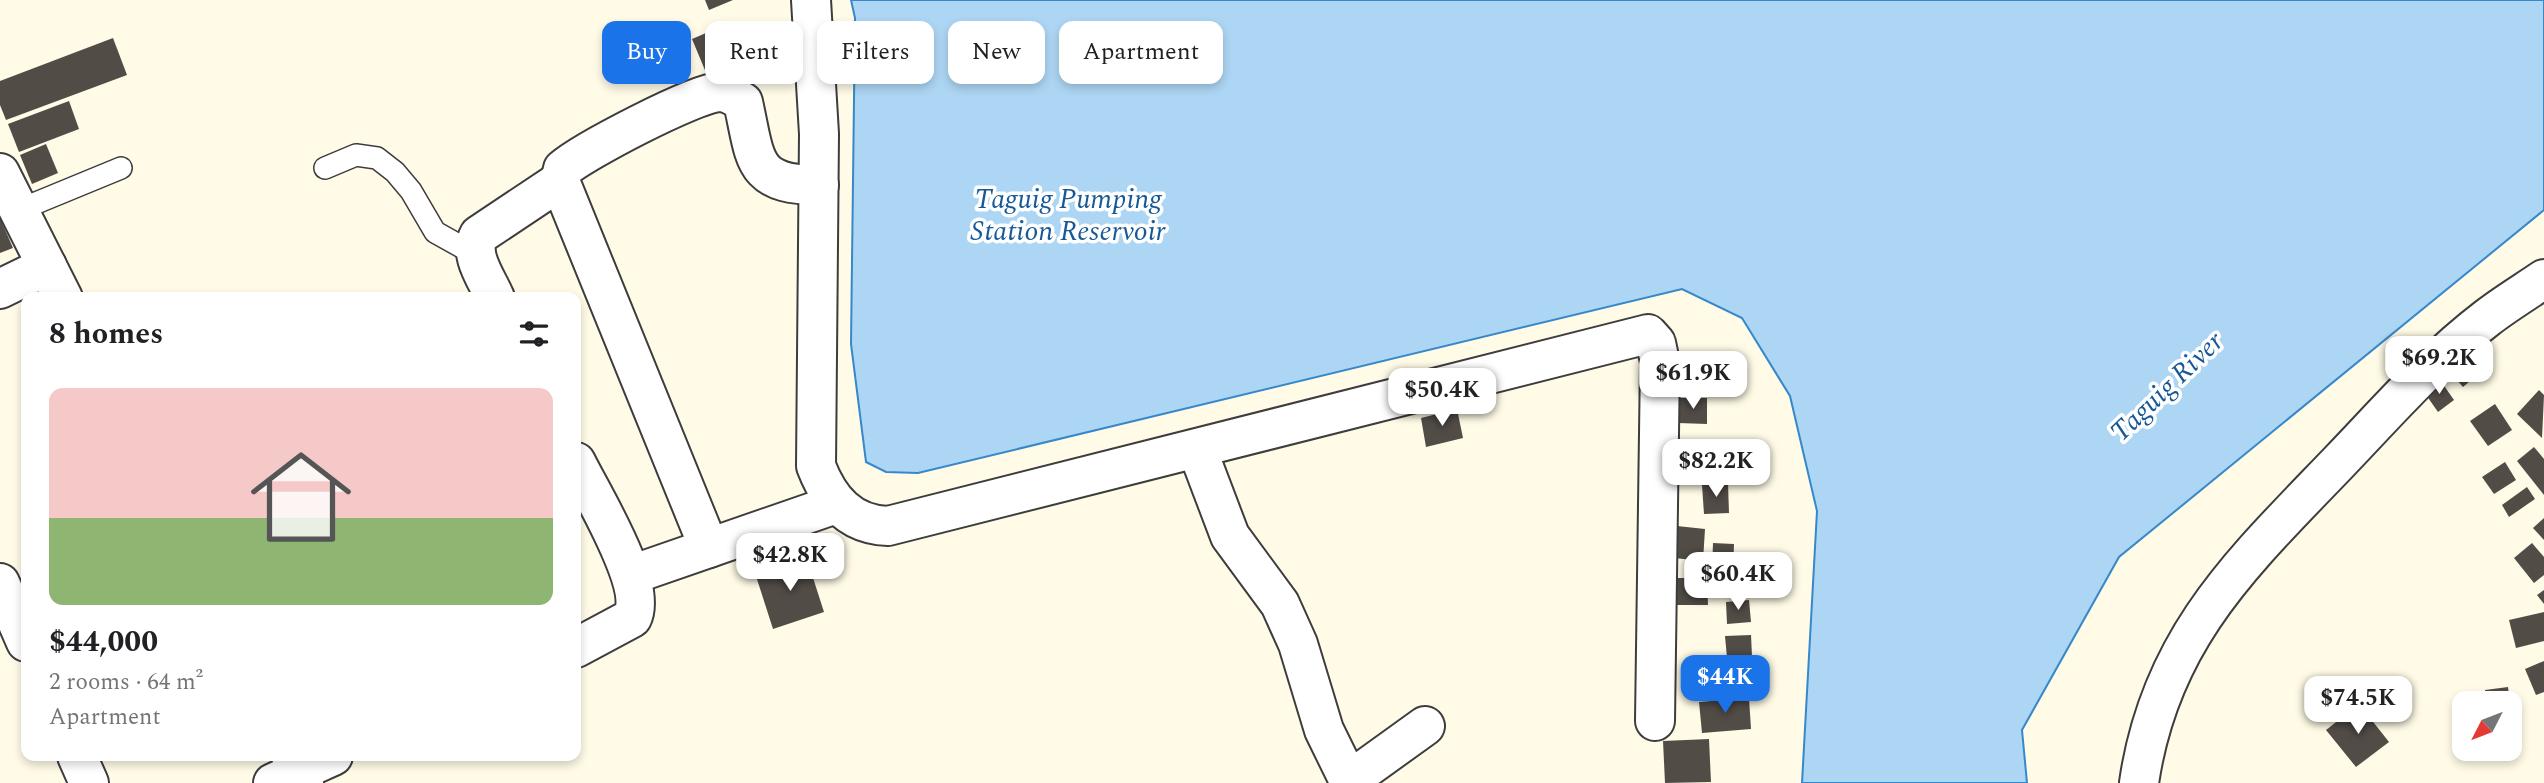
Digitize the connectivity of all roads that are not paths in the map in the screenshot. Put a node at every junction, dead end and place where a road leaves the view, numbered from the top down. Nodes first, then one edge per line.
1 (811, 0) edge
2 (121, 168) dead end
3 (325, 168) dead end
4 (560, 181) junction
5 (819, 185) junction
6 (6, 187) edge
7 (475, 255) junction
8 (2544, 279) edge
9 (55, 282) edge
10 (0, 289) edge
11 (492, 292) edge
12 (1197, 449) junction
13 (581, 472) edge
14 (836, 504) junction
15 (709, 548) junction
16 (631, 575) junction
17 (0, 583) edge
18 (21, 631) edge
19 (581, 645) edge
20 (1654, 721) dead end
21 (1425, 726) dead end
22 (79, 761) edge
23 (322, 761) edge
24 (292, 774) edge
25 (1350, 782) edge
26 (89, 783) edge
27 (2139, 783) edge

1 - 5 street
2 - 6 lane
3 - 7 lane
4 - 5 street
4 - 7 street
4 - 15 street
5 - 14 street
6 - 9 street
7 - 11 street
8 - 27 street
9 - 10 street
12 - 14 street
12 - 20 street
12 - 25 street
13 - 16 street
14 - 15 street
15 - 16 street
16 - 19 street
17 - 18 street
21 - 25 street
22 - 26 street
23 - 24 street

